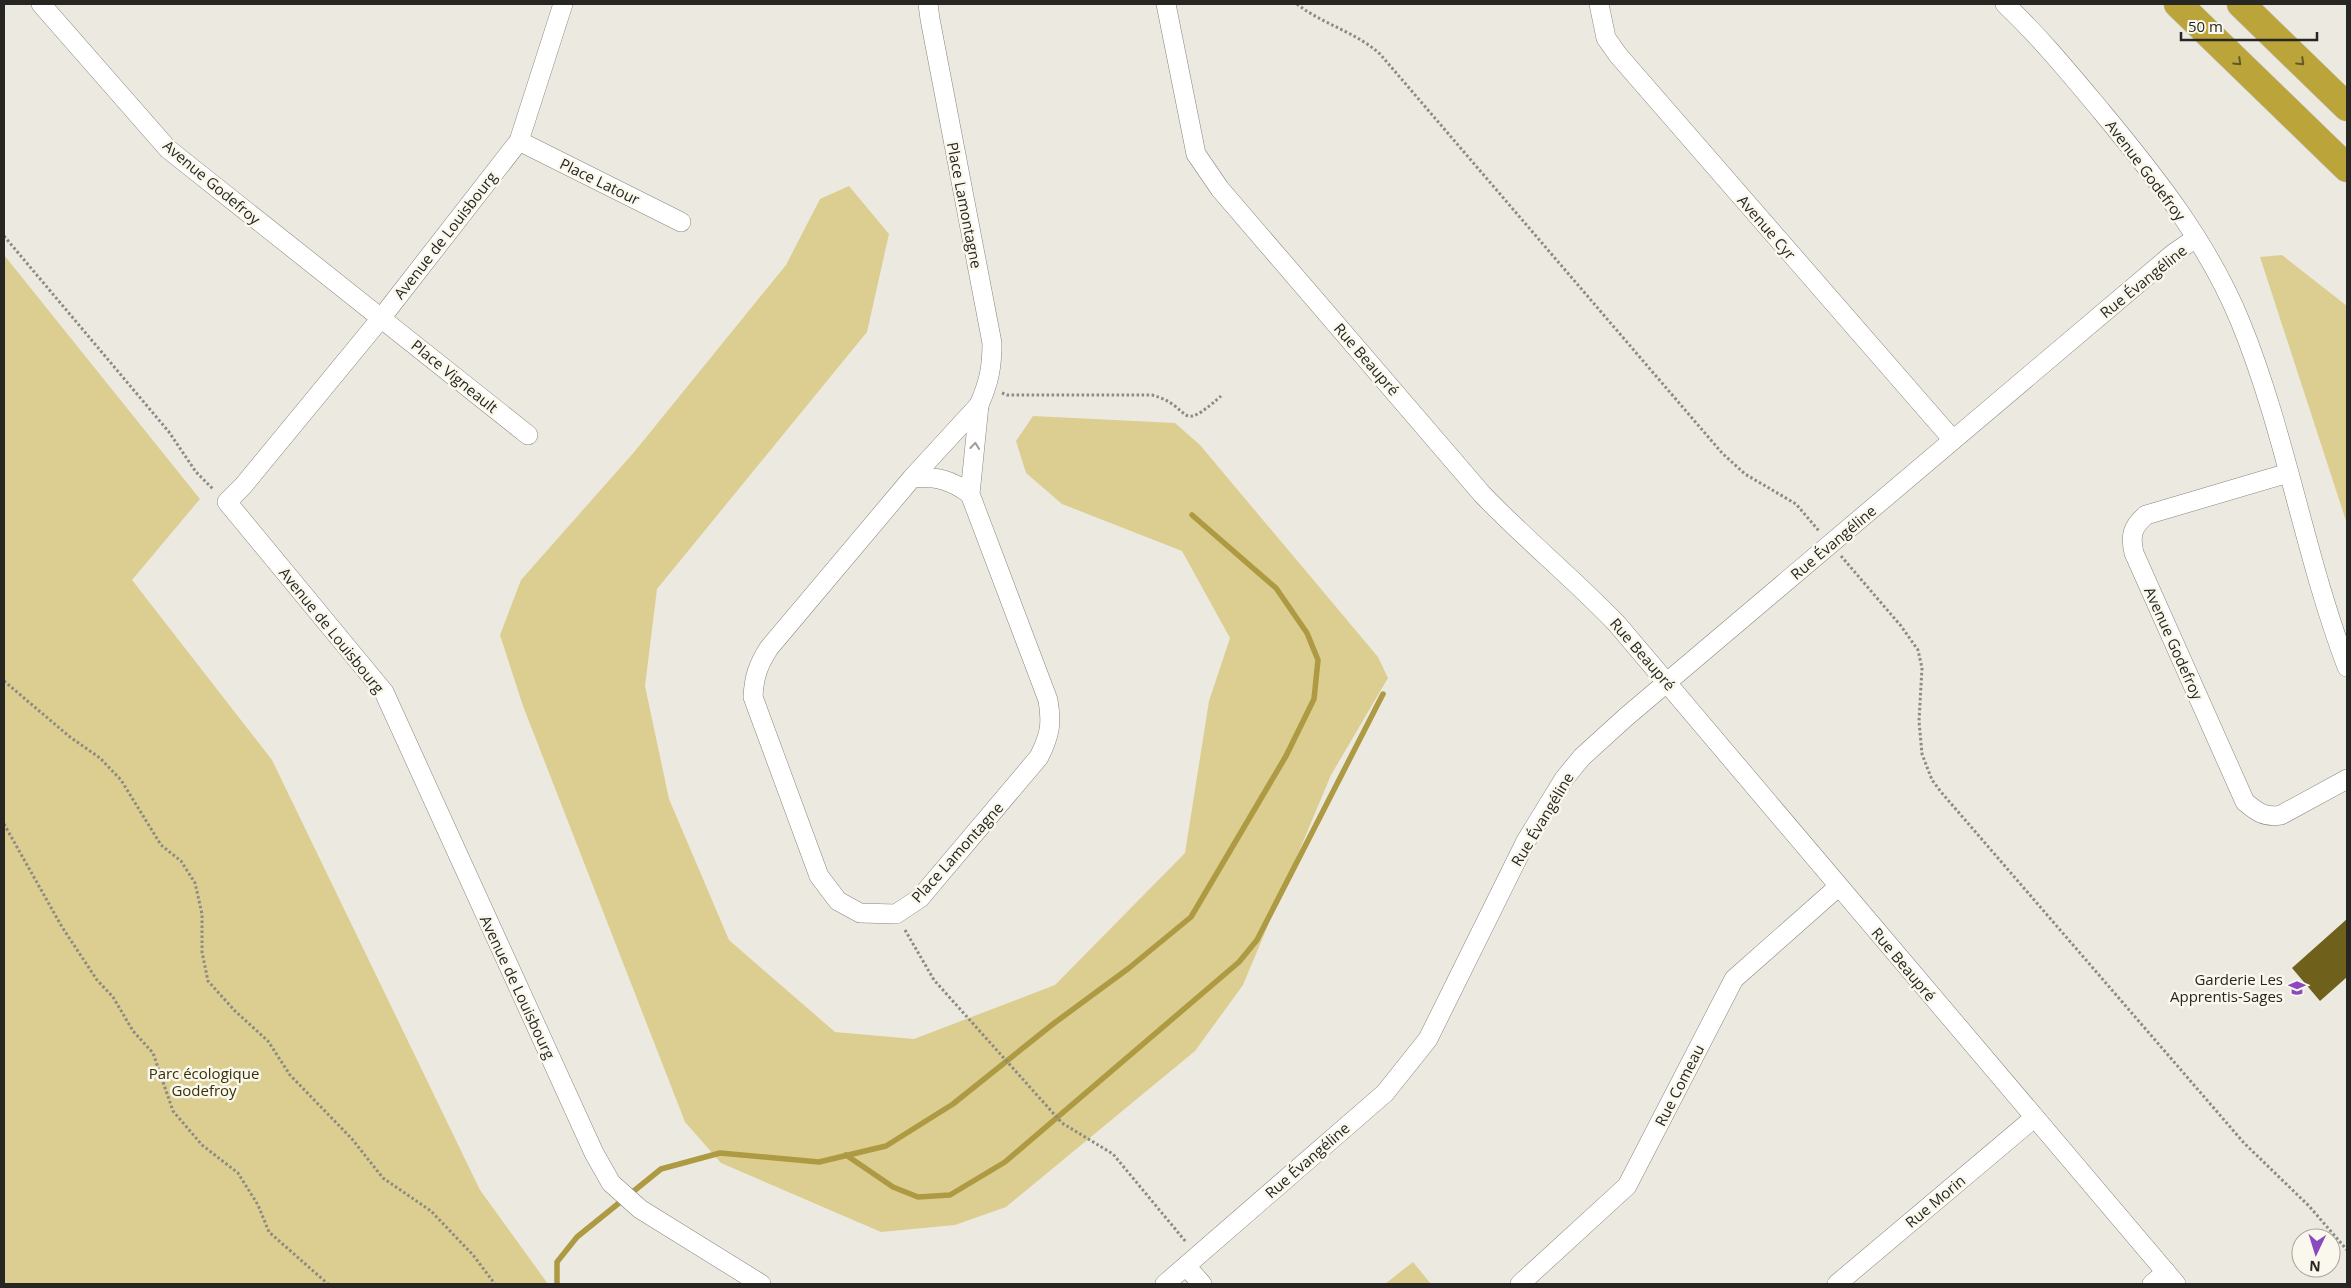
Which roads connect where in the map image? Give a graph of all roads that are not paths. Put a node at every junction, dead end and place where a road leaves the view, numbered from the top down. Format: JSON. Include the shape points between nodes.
{"nodes":[{"id":1,"x":41,"y":4,"type":"edge"},
{"id":2,"x":563,"y":4,"type":"edge"},
{"id":3,"x":928,"y":4,"type":"edge"},
{"id":4,"x":1166,"y":4,"type":"edge"},
{"id":5,"x":1599,"y":4,"type":"edge"},
{"id":6,"x":2005,"y":4,"type":"edge"},
{"id":7,"x":2178,"y":4,"type":"edge"},
{"id":8,"x":2240,"y":4,"type":"edge"},
{"id":9,"x":2347,"y":107,"type":"edge"},
{"id":10,"x":519,"y":141,"type":"junction"},
{"id":11,"x":2347,"y":168,"type":"edge"},
{"id":12,"x":681,"y":222,"type":"dead end"},
{"id":13,"x":2196,"y":238,"type":"junction"},
{"id":14,"x":382,"y":317,"type":"junction"},
{"id":15,"x":979,"y":405,"type":"junction"},
{"id":16,"x":528,"y":435,"type":"dead end"},
{"id":17,"x":1953,"y":440,"type":"junction"},
{"id":18,"x":2288,"y":473,"type":"junction"},
{"id":19,"x":912,"y":478,"type":"junction"},
{"id":20,"x":970,"y":494,"type":"junction"},
{"id":21,"x":2347,"y":667,"type":"edge"},
{"id":22,"x":1667,"y":683,"type":"junction"},
{"id":23,"x":2347,"y":779,"type":"edge"},
{"id":24,"x":1838,"y":887,"type":"junction"},
{"id":25,"x":2034,"y":1118,"type":"junction"},
{"id":26,"x":1192,"y":1261,"type":"junction"},
{"id":27,"x":2165,"y":1280,"type":"edge"},
{"id":28,"x":761,"y":1284,"type":"edge"},
{"id":29,"x":1165,"y":1284,"type":"edge"},
{"id":30,"x":1202,"y":1284,"type":"edge"},
{"id":31,"x":1520,"y":1284,"type":"edge"},
{"id":32,"x":1836,"y":1284,"type":"edge"}],
"edges":[{"from":1,"to":14,"type":"street","name":"Avenue Godefroy","via":[[168,148]]},
{"from":2,"to":10,"type":"street","name":"Avenue de Louisbourg"},
{"from":3,"to":15,"type":"street","name":"Place Lamontagne","via":[[992,343],[990,379]]},
{"from":4,"to":22,"type":"street","name":"Rue Beaupré","via":[[1196,154],[1220,189],[1482,494],[1516,530],[1592,597]]},
{"from":5,"to":17,"type":"street","name":"Avenue Cyr","via":[[1606,38],[1618,55]]},
{"from":6,"to":13,"type":"street","name":"Avenue Godefroy","via":[[2045,45],[2125,139]]},
{"from":7,"to":11,"type":"highway","one_way":true},
{"from":8,"to":9,"type":"highway","one_way":true},
{"from":10,"to":12,"type":"street","name":"Place Latour"},
{"from":10,"to":14,"type":"street","name":"Avenue de Louisbourg"},
{"from":13,"to":17,"type":"street","name":"Rue Évangéline","via":[[2174,253]]},
{"from":13,"to":18,"type":"street","name":"Avenue Godefroy","via":[[2221,280],[2240,322],[2265,391]]},
{"from":14,"to":16,"type":"street","name":"Place Vigneault"},
{"from":14,"to":28,"type":"street","name":"Avenue de Louisbourg","via":[[227,502],[384,692],[594,1153],[611,1183],[640,1209]]},
{"from":15,"to":19,"type":"street","name":"Place Lamontagne"},
{"from":20,"to":15,"type":"street","name":"Place Lamontagne","one_way":true},
{"from":17,"to":22,"type":"street","name":"Rue Évangéline"},
{"from":18,"to":21,"type":"street","name":"Avenue Godefroy","via":[[2322,596]]},
{"from":18,"to":23,"type":"street","name":"Avenue Godefroy","via":[[2146,515],[2135,525],[2131,539],[2134,553],[2245,802],[2256,812],[2269,817],[2281,815]]},
{"from":19,"to":20,"type":"street","via":[[955,483]]},
{"from":19,"to":20,"type":"street","name":"Place Lamontagne","via":[[769,648],[754,678],[753,697],[819,876],[838,901],[860,913],[896,914],[920,898],[1039,757],[1048,739],[1051,720],[1048,700]]},
{"from":22,"to":24,"type":"street","name":"Rue Beaupré"},
{"from":22,"to":26,"type":"street","name":"Rue Évangéline","via":[[1582,757],[1564,779],[1526,842],[1428,1039],[1385,1093]]},
{"from":24,"to":25,"type":"street","name":"Rue Beaupré"},
{"from":24,"to":31,"type":"street","name":"Rue Comeau","via":[[1734,978],[1627,1186]]},
{"from":25,"to":27,"type":"street","name":"Rue Beaupré"},
{"from":25,"to":32,"type":"street","name":"Rue Morin"},
{"from":26,"to":29,"type":"street","name":"Rue Évangéline"},
{"from":26,"to":30,"type":"street"}]}
